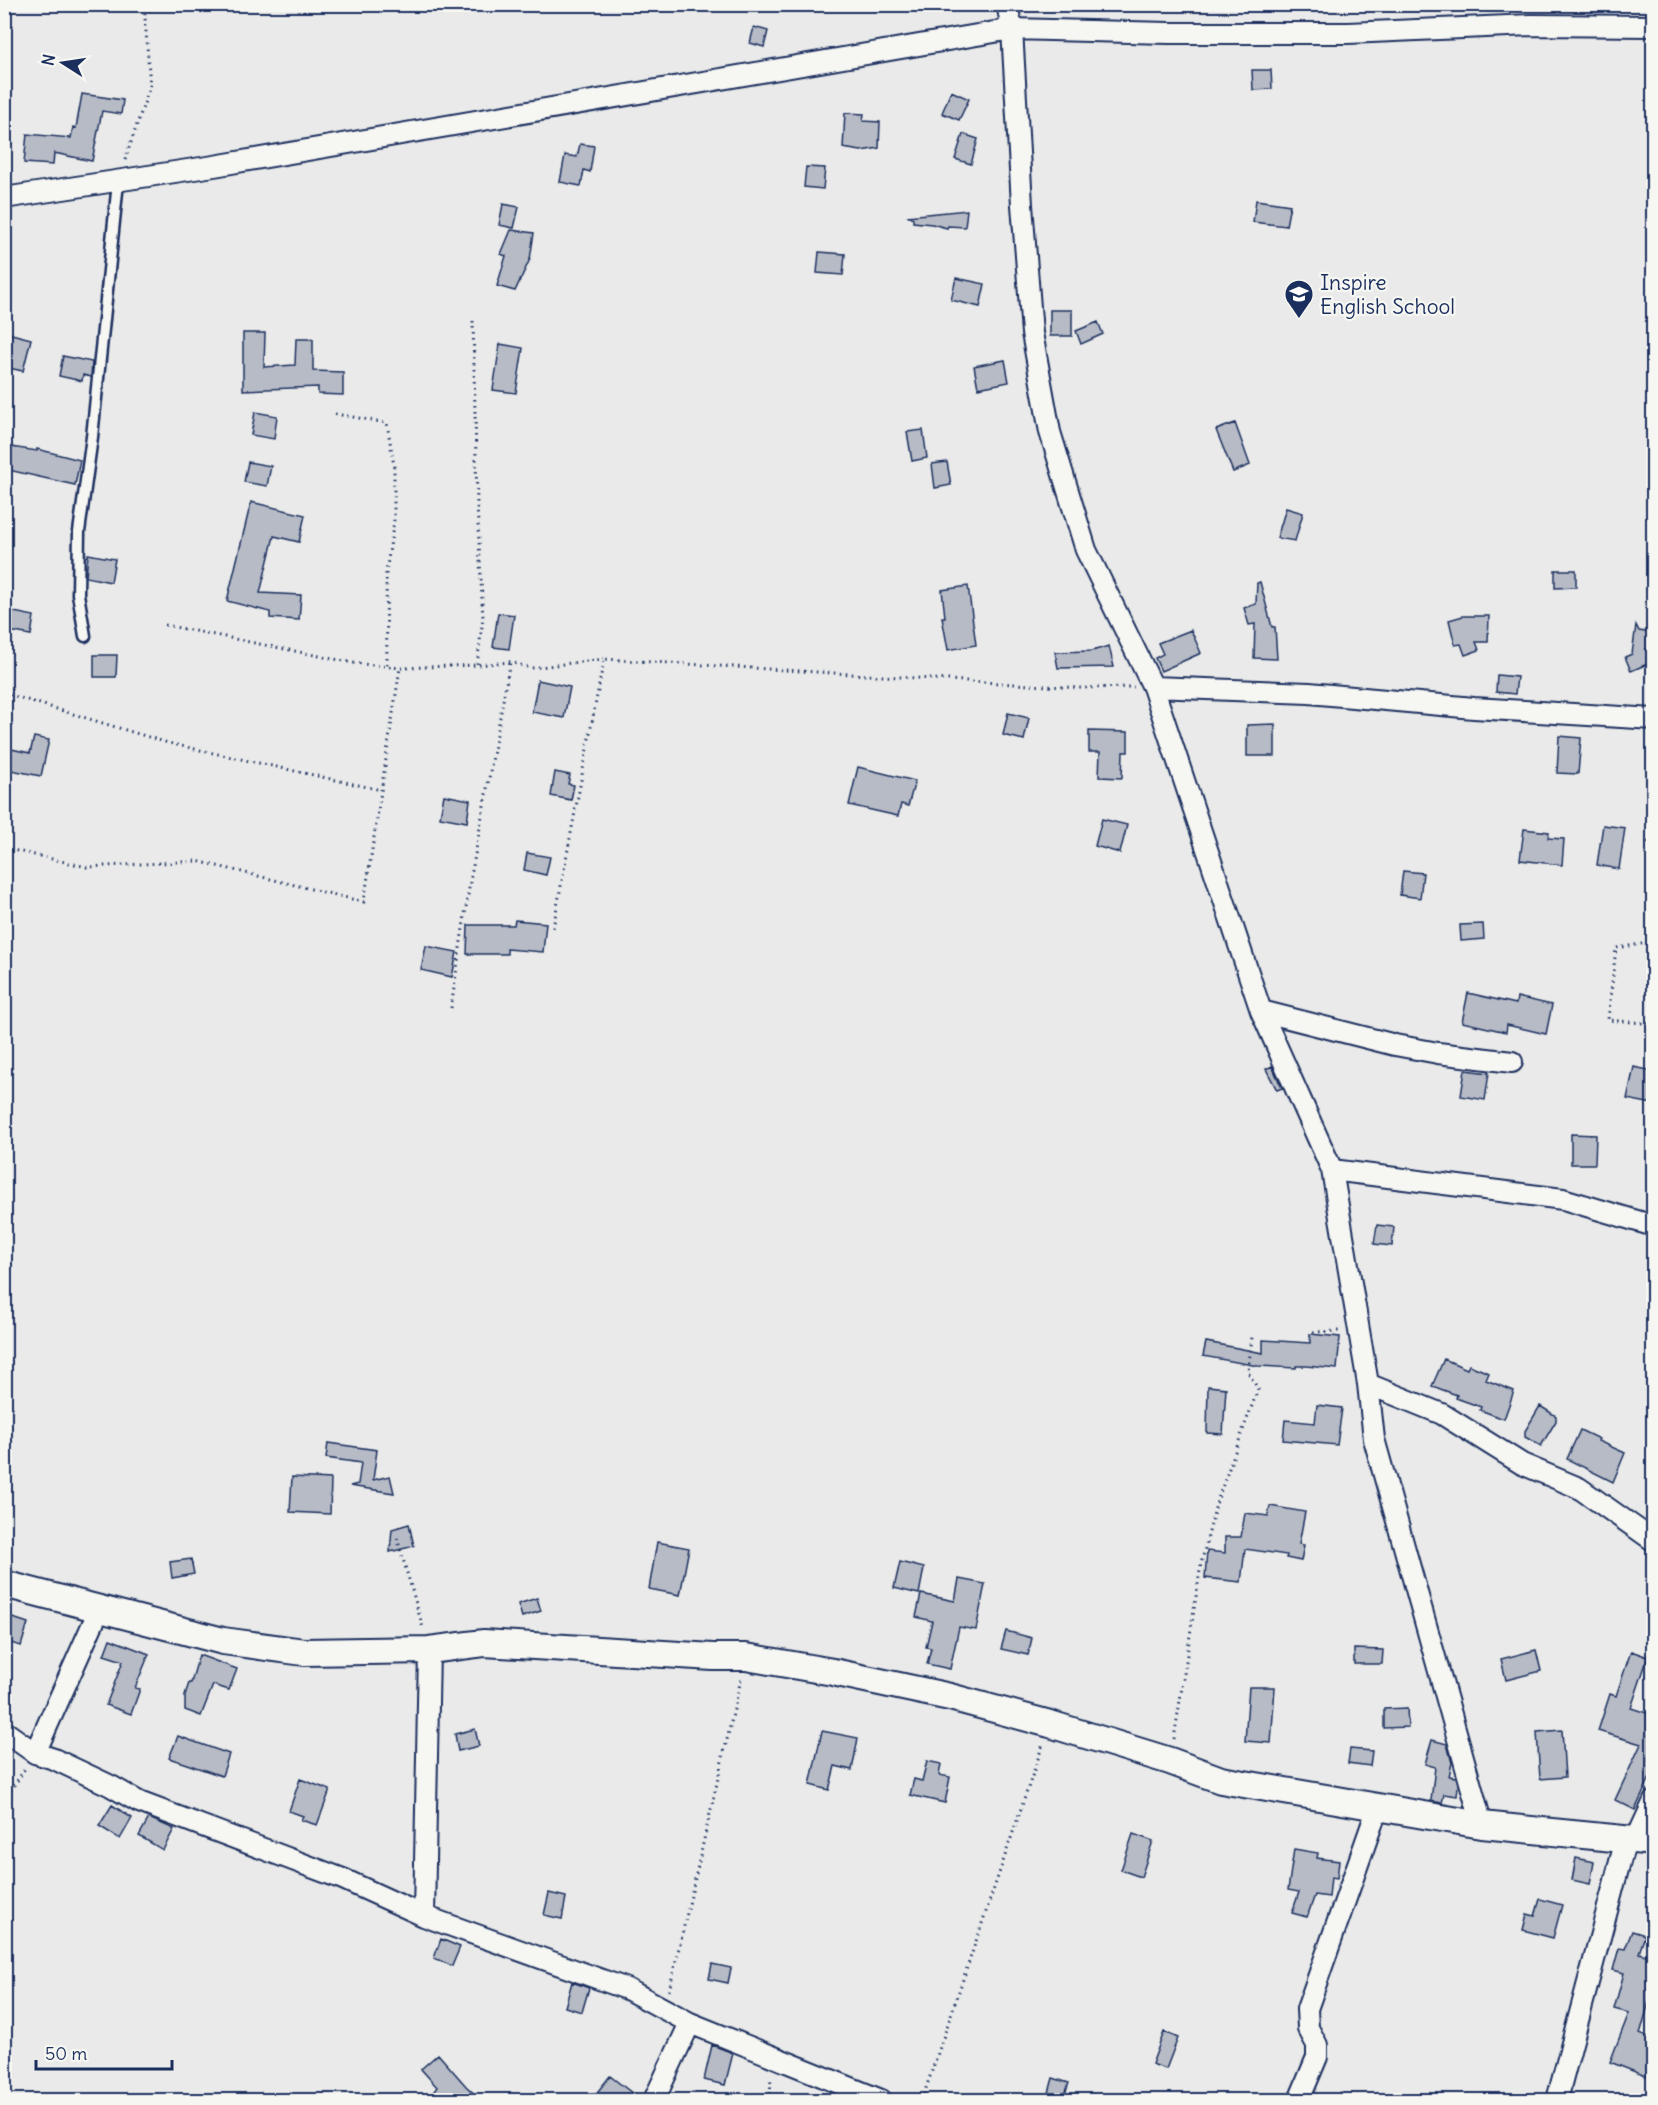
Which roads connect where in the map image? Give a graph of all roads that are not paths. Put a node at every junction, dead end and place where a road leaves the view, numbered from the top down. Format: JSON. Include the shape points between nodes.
{"nodes":[{"id":1,"x":1007,"y":4,"type":"edge"},
{"id":2,"x":1653,"y":26,"type":"edge"},
{"id":3,"x":1012,"y":28,"type":"junction"},
{"id":4,"x":118,"y":182,"type":"junction"},
{"id":5,"x":4,"y":198,"type":"edge"},
{"id":6,"x":85,"y":636,"type":"dead end"},
{"id":7,"x":1153,"y":687,"type":"junction"},
{"id":8,"x":1653,"y":719,"type":"edge"},
{"id":9,"x":1260,"y":1011,"type":"junction"},
{"id":10,"x":1512,"y":1062,"type":"dead end"},
{"id":11,"x":1332,"y":1170,"type":"junction"},
{"id":12,"x":1653,"y":1226,"type":"edge"},
{"id":13,"x":1368,"y":1384,"type":"junction"},
{"id":14,"x":1653,"y":1541,"type":"edge"},
{"id":15,"x":4,"y":1584,"type":"edge"},
{"id":16,"x":99,"y":1610,"type":"junction"},
{"id":17,"x":429,"y":1650,"type":"junction"},
{"id":18,"x":4,"y":1731,"type":"edge"},
{"id":19,"x":34,"y":1753,"type":"junction"},
{"id":20,"x":1653,"y":1801,"type":"edge"},
{"id":21,"x":1378,"y":1807,"type":"junction"},
{"id":22,"x":1482,"y":1825,"type":"junction"},
{"id":23,"x":1639,"y":1841,"type":"edge"},
{"id":24,"x":424,"y":1916,"type":"junction"},
{"id":25,"x":690,"y":2023,"type":"junction"},
{"id":26,"x":654,"y":2100,"type":"edge"},
{"id":27,"x":881,"y":2100,"type":"edge"},
{"id":28,"x":1299,"y":2100,"type":"edge"},
{"id":29,"x":1557,"y":2100,"type":"edge"}],
"edges":[{"from":1,"to":3,"type":"street"},
{"from":2,"to":3,"type":"street","via":[[1531,25],[1348,33]]},
{"from":3,"to":4,"type":"street"},
{"from":3,"to":7,"type":"street","via":[[1032,333],[1050,432],[1086,550]]},
{"from":4,"to":5,"type":"street"},
{"from":4,"to":6,"type":"lane","via":[[79,532],[78,594]]},
{"from":7,"to":8,"type":"street","via":[[1309,693]]},
{"from":7,"to":9,"type":"street"},
{"from":9,"to":10,"type":"street","via":[[1395,1045]]},
{"from":9,"to":11,"type":"street"},
{"from":11,"to":12,"type":"street","via":[[1563,1200]]},
{"from":11,"to":13,"type":"street"},
{"from":13,"to":14,"type":"street","via":[[1442,1414],[1522,1464],[1579,1488]]},
{"from":13,"to":22,"type":"street","via":[[1374,1439]]},
{"from":15,"to":16,"type":"street"},
{"from":16,"to":17,"type":"street","via":[[223,1641],[304,1652]]},
{"from":16,"to":19,"type":"street"},
{"from":17,"to":21,"type":"street","via":[[493,1643],[746,1657],[950,1697],[1050,1724],[1221,1780]]},
{"from":17,"to":24,"type":"street"},
{"from":18,"to":19,"type":"street"},
{"from":19,"to":24,"type":"street","via":[[54,1759],[139,1802],[344,1879]]},
{"from":20,"to":23,"type":"street"},
{"from":21,"to":22,"type":"street"},
{"from":21,"to":28,"type":"street","via":[[1307,2009],[1317,2057]]},
{"from":22,"to":23,"type":"street"},
{"from":23,"to":29,"type":"street"},
{"from":24,"to":25,"type":"street","via":[[627,1989]]},
{"from":25,"to":26,"type":"street"},
{"from":25,"to":27,"type":"street"}]}
